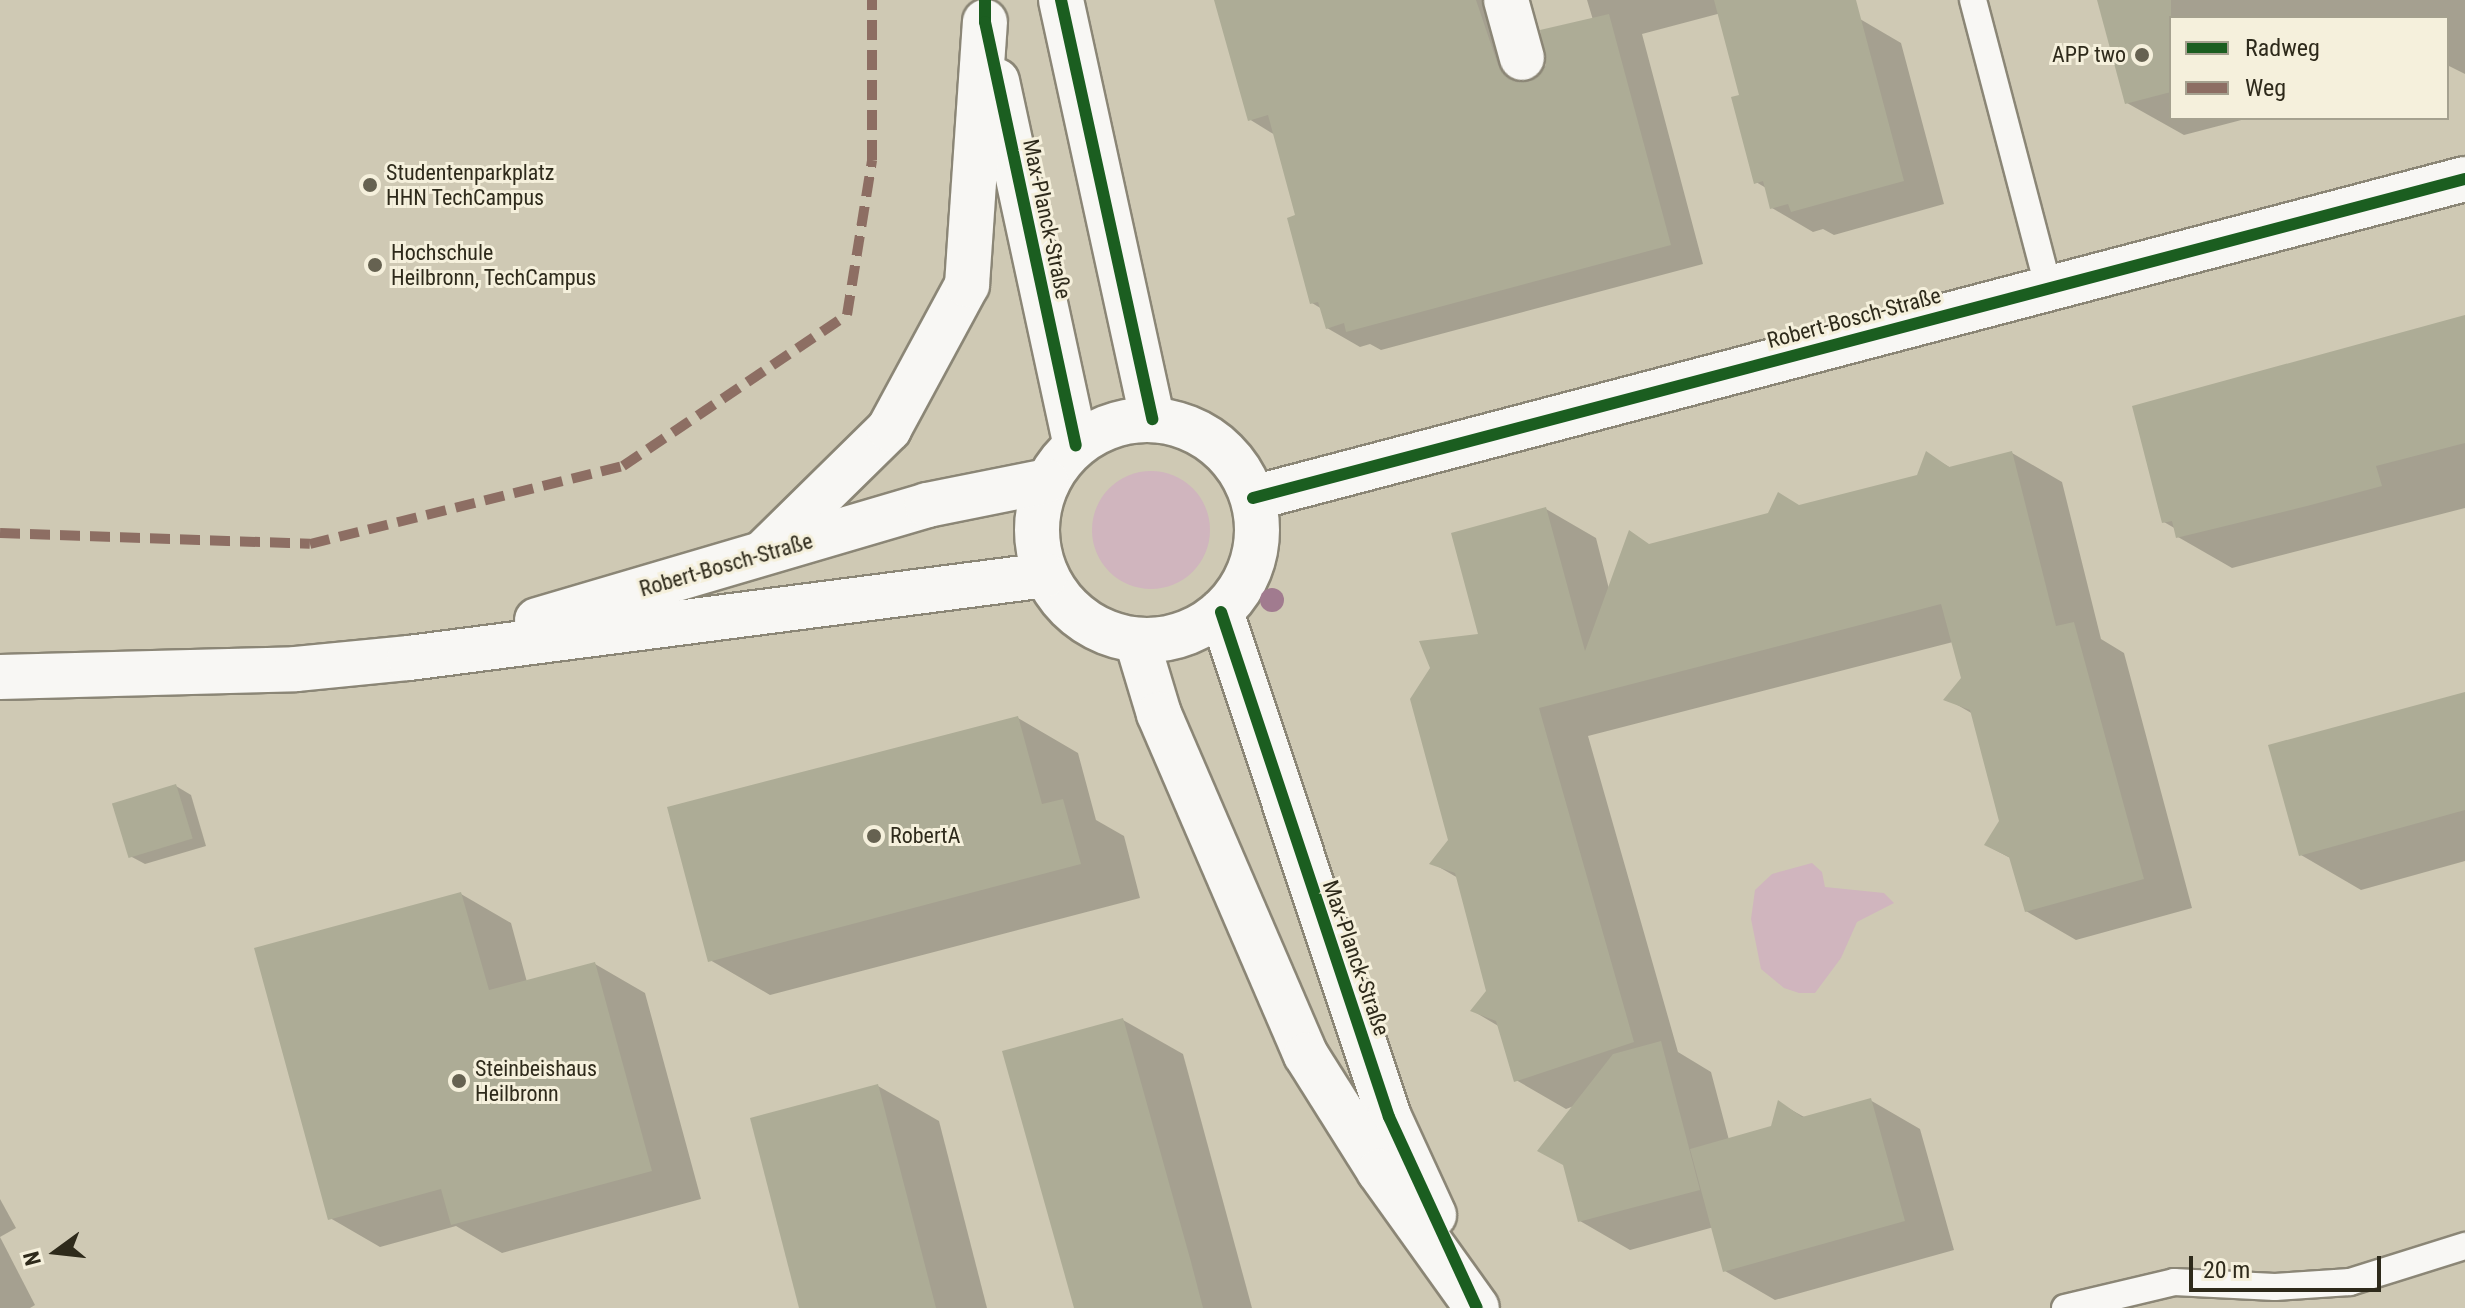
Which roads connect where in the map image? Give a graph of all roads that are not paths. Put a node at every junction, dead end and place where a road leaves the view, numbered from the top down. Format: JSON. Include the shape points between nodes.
{"nodes":[{"id":1,"x":1061,"y":0,"type":"edge"},
{"id":2,"x":1506,"y":0,"type":"edge"},
{"id":3,"x":1973,"y":0,"type":"edge"},
{"id":4,"x":985,"y":11,"type":"edge"},
{"id":5,"x":1522,"y":58,"type":"dead end"},
{"id":6,"x":2465,"y":179,"type":"edge"},
{"id":7,"x":2048,"y":286,"type":"junction"},
{"id":8,"x":1152,"y":419,"type":"junction"},
{"id":9,"x":1076,"y":445,"type":"junction"},
{"id":10,"x":1047,"y":481,"type":"junction"},
{"id":11,"x":1253,"y":498,"type":"junction"},
{"id":12,"x":761,"y":555,"type":"junction"},
{"id":13,"x":1046,"y":575,"type":"junction"},
{"id":14,"x":1221,"y":612,"type":"junction"},
{"id":15,"x":1137,"y":641,"type":"junction"},
{"id":16,"x":409,"y":658,"type":"junction"},
{"id":17,"x":0,"y":677,"type":"edge"},
{"id":18,"x":2465,"y":1246,"type":"edge"},
{"id":19,"x":1477,"y":1308,"type":"edge"},
{"id":20,"x":2065,"y":1308,"type":"edge"}],
"edges":[{"from":1,"to":8,"type":"street"},
{"from":2,"to":5,"type":"street"},
{"from":3,"to":7,"type":"lane"},
{"from":4,"to":9,"type":"street","name":"Max-Planck-Straße"},
{"from":4,"to":12,"type":"street","via":[[967,285],[889,429]]},
{"from":6,"to":7,"type":"street","name":"Robert-Bosch-Straße"},
{"from":7,"to":11,"type":"street","name":"Robert-Bosch-Straße"},
{"from":8,"to":9,"type":"street","via":[[1112,425]]},
{"from":8,"to":11,"type":"street","via":[[1186,425],[1215,442],[1239,468]]},
{"from":9,"to":10,"type":"street"},
{"from":10,"to":12,"type":"street","name":"Robert-Bosch-Straße","via":[[927,505]]},
{"from":10,"to":13,"type":"street","via":[[1037,522]]},
{"from":11,"to":14,"type":"street","via":[[1258,530],[1253,560],[1241,589]]},
{"from":12,"to":16,"type":"street","name":"Robert-Bosch-Straße"},
{"from":13,"to":15,"type":"street","via":[[1083,620]]},
{"from":13,"to":16,"type":"street","name":"Robert-Bosch-Straße"},
{"from":14,"to":15,"type":"street","via":[[1168,639]]},
{"from":14,"to":19,"type":"street","name":"Max-Planck-Straße","via":[[1389,1117]]},
{"from":15,"to":19,"type":"street","name":"Max-Planck-Straße","via":[[1164,727],[1306,1055],[1379,1171]]},
{"from":16,"to":17,"type":"street","name":"Robert-Bosch-Straße","via":[[251,671]]},
{"from":18,"to":20,"type":"lane","via":[[2350,1282],[2275,1287],[2174,1282]]}]}
